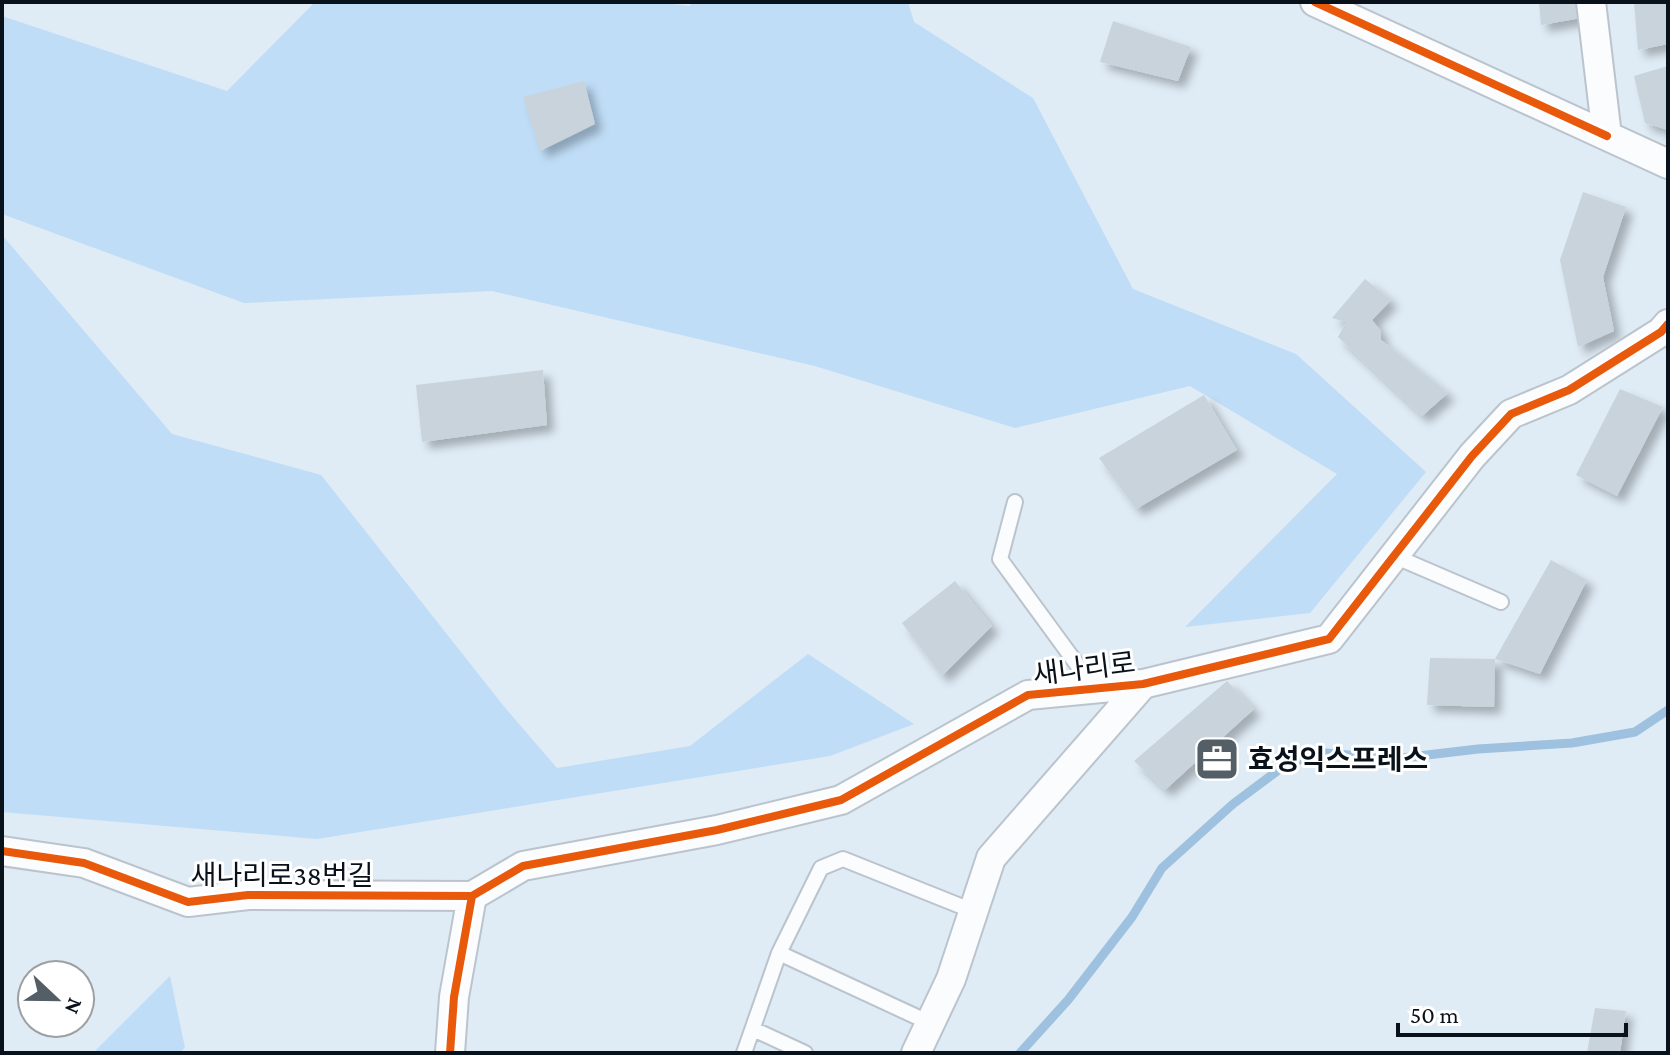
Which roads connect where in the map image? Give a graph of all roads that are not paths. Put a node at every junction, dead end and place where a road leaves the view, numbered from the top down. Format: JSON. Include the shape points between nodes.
{"nodes":[{"id":1,"x":1315,"y":2,"type":"edge"},
{"id":2,"x":1591,"y":2,"type":"edge"},
{"id":3,"x":1607,"y":136,"type":"junction"},
{"id":4,"x":1668,"y":164,"type":"edge"},
{"id":5,"x":1668,"y":324,"type":"edge"},
{"id":6,"x":1015,"y":502,"type":"dead end"},
{"id":7,"x":1394,"y":556,"type":"junction"},
{"id":8,"x":1501,"y":602,"type":"dead end"},
{"id":9,"x":1143,"y":684,"type":"junction"},
{"id":10,"x":1095,"y":689,"type":"junction"},
{"id":11,"x":2,"y":851,"type":"edge"},
{"id":12,"x":472,"y":896,"type":"junction"},
{"id":13,"x":973,"y":911,"type":"junction"},
{"id":14,"x":779,"y":953,"type":"junction"},
{"id":15,"x":930,"y":1023,"type":"junction"},
{"id":16,"x":753,"y":1029,"type":"junction"},
{"id":17,"x":450,"y":1053,"type":"edge"},
{"id":18,"x":744,"y":1053,"type":"edge"},
{"id":19,"x":805,"y":1053,"type":"edge"},
{"id":20,"x":916,"y":1053,"type":"edge"}],
"edges":[{"from":1,"to":3,"type":"street"},
{"from":2,"to":3,"type":"street"},
{"from":3,"to":4,"type":"street"},
{"from":5,"to":7,"type":"street","name":"새나리로","via":[[1569,390],[1511,414]]},
{"from":6,"to":10,"type":"lane","via":[[1000,559]]},
{"from":7,"to":8,"type":"lane"},
{"from":7,"to":9,"type":"street","name":"새나리로","via":[[1329,639]]},
{"from":9,"to":10,"type":"street","name":"새나리로"},
{"from":9,"to":13,"type":"street","via":[[991,858]]},
{"from":10,"to":12,"type":"street","name":"새나리로","via":[[1028,695],[841,800],[717,830],[523,866]]},
{"from":11,"to":12,"type":"street","name":"새나리로38번길","via":[[84,863],[188,902],[248,895]]},
{"from":12,"to":17,"type":"street"},
{"from":13,"to":14,"type":"lane","via":[[843,859],[821,868]]},
{"from":13,"to":15,"type":"street"},
{"from":14,"to":15,"type":"lane"},
{"from":14,"to":16,"type":"lane"},
{"from":15,"to":20,"type":"street"},
{"from":16,"to":18,"type":"lane"},
{"from":16,"to":19,"type":"lane"}]}
